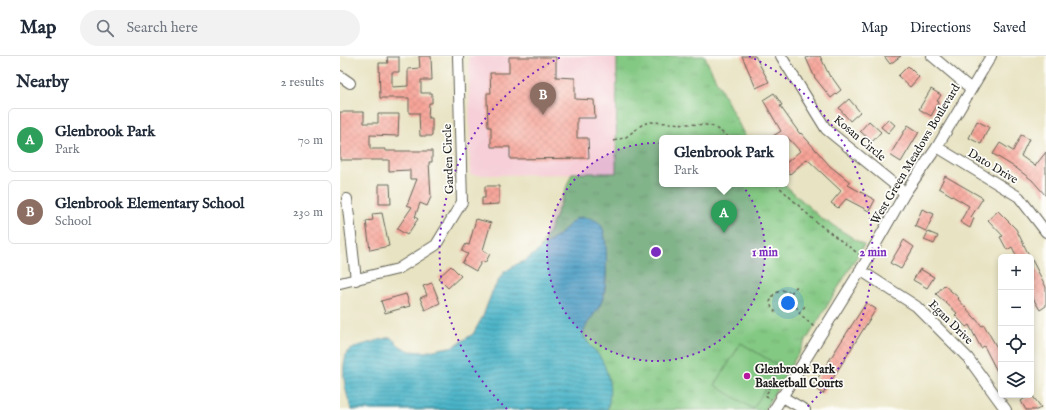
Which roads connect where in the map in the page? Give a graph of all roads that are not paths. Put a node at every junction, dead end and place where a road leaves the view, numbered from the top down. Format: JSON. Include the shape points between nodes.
{"nodes":[{"id":1,"x":458,"y":56,"type":"edge"},
{"id":2,"x":781,"y":56,"type":"edge"},
{"id":3,"x":932,"y":56,"type":"edge"},
{"id":4,"x":991,"y":56,"type":"edge"},
{"id":5,"x":340,"y":76,"type":"edge"},
{"id":6,"x":350,"y":83,"type":"dead end"},
{"id":7,"x":970,"y":88,"type":"junction"},
{"id":8,"x":937,"y":147,"type":"junction"},
{"id":9,"x":905,"y":193,"type":"junction"},
{"id":10,"x":347,"y":199,"type":"dead end"},
{"id":11,"x":1046,"y":232,"type":"edge"},
{"id":12,"x":862,"y":267,"type":"junction"},
{"id":13,"x":356,"y":280,"type":"junction"},
{"id":14,"x":340,"y":283,"type":"edge"},
{"id":15,"x":778,"y":403,"type":"edge"},
{"id":16,"x":805,"y":410,"type":"edge"},
{"id":17,"x":1006,"y":410,"type":"edge"}],
"edges":[{"from":1,"to":13,"type":"street","name":"Garden Circle","via":[[462,202],[436,245],[398,269]]},
{"from":2,"to":9,"type":"street","name":"Kosan Circle","via":[[826,129]]},
{"from":3,"to":7,"type":"street"},
{"from":4,"to":7,"type":"street","name":"West Green Meadows Boulevard"},
{"from":5,"to":6,"type":"street"},
{"from":7,"to":8,"type":"street","name":"West Green Meadows Boulevard"},
{"from":8,"to":9,"type":"street","name":"West Green Meadows Boulevard"},
{"from":8,"to":11,"type":"street","name":"Dato Drive","via":[[1019,197]]},
{"from":9,"to":12,"type":"street","name":"West Green Meadows Boulevard"},
{"from":10,"to":13,"type":"street"},
{"from":12,"to":15,"type":"street","name":"West Green Meadows Boulevard"},
{"from":12,"to":17,"type":"street","name":"Egan Drive","via":[[916,306],[968,358]]},
{"from":13,"to":14,"type":"street","name":"Garden Circle"},
{"from":15,"to":16,"type":"street"}]}
